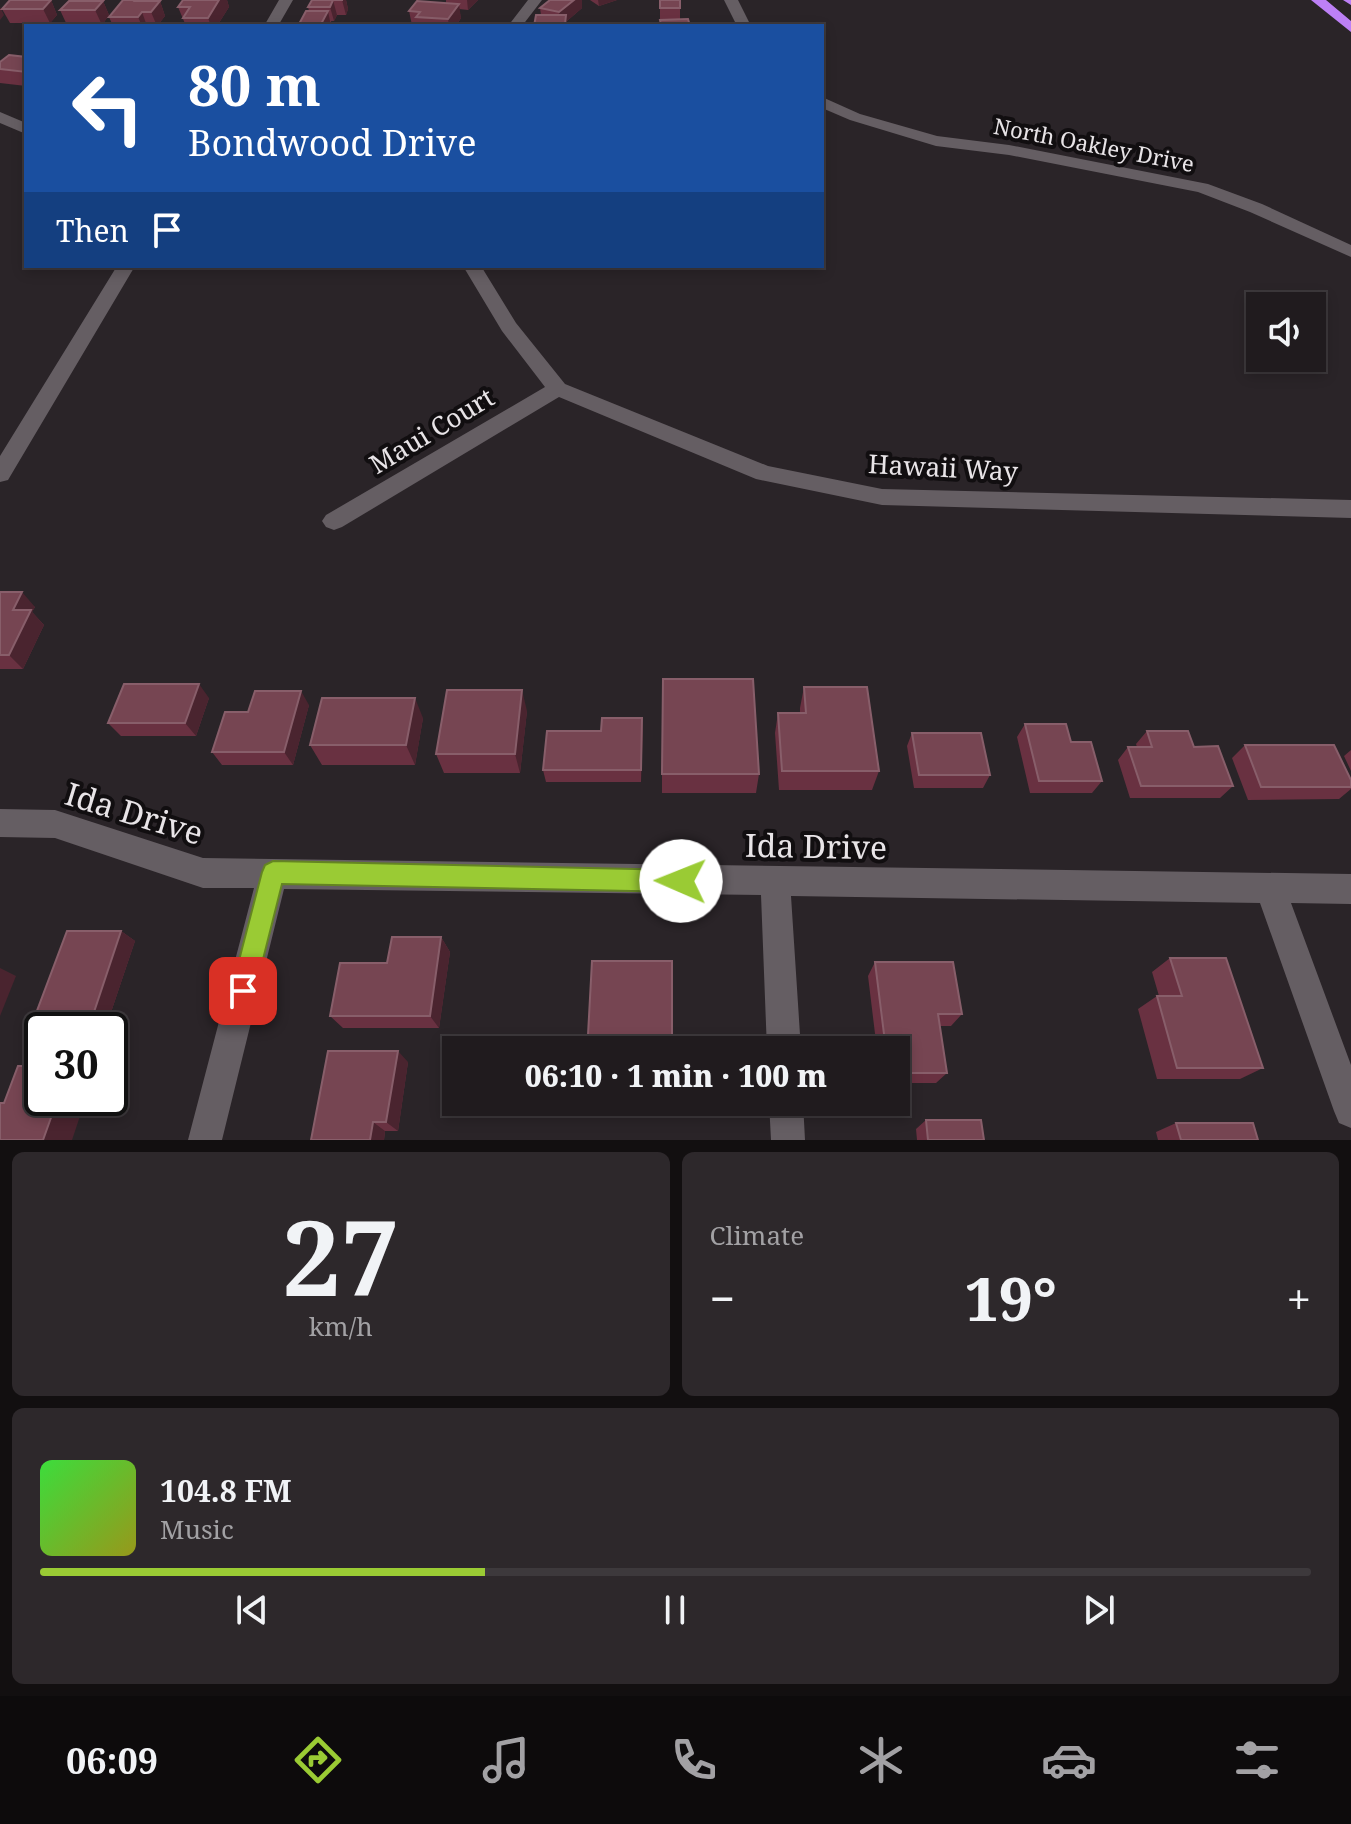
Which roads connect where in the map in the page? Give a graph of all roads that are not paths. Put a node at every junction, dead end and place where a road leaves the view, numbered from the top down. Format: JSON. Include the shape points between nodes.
{"nodes":[{"id":1,"x":286,"y":0,"type":"edge"},
{"id":2,"x":535,"y":0,"type":"edge"},
{"id":3,"x":731,"y":0,"type":"edge"},
{"id":4,"x":1318,"y":0,"type":"edge"},
{"id":5,"x":272,"y":24,"type":"edge"},
{"id":6,"x":517,"y":24,"type":"edge"},
{"id":7,"x":743,"y":24,"type":"edge"},
{"id":8,"x":1351,"y":28,"type":"edge"},
{"id":9,"x":824,"y":103,"type":"edge"},
{"id":10,"x":0,"y":117,"type":"edge"},
{"id":11,"x":24,"y":128,"type":"edge"},
{"id":12,"x":1351,"y":252,"type":"edge"},
{"id":13,"x":125,"y":268,"type":"edge"},
{"id":14,"x":473,"y":268,"type":"edge"},
{"id":15,"x":558,"y":389,"type":"junction"},
{"id":16,"x":2,"y":469,"type":"edge"},
{"id":17,"x":1351,"y":509,"type":"edge"},
{"id":18,"x":334,"y":521,"type":"dead end"},
{"id":19,"x":0,"y":823,"type":"edge"},
{"id":20,"x":273,"y":872,"type":"junction"},
{"id":21,"x":775,"y":883,"type":"junction"},
{"id":22,"x":1351,"y":889,"type":"edge"},
{"id":23,"x":1271,"y":890,"type":"junction"},
{"id":24,"x":783,"y":1036,"type":"edge"},
{"id":25,"x":1351,"y":1111,"type":"edge"},
{"id":26,"x":787,"y":1116,"type":"edge"},
{"id":27,"x":205,"y":1140,"type":"edge"},
{"id":28,"x":788,"y":1140,"type":"edge"}],
"edges":[{"from":1,"to":5,"type":"street"},
{"from":2,"to":6,"type":"street"},
{"from":3,"to":7,"type":"street"},
{"from":4,"to":8,"type":"highway"},
{"from":9,"to":12,"type":"street","name":"North Oakley Drive","via":[[936,141],[1202,188]]},
{"from":10,"to":11,"type":"street"},
{"from":13,"to":16,"type":"street"},
{"from":14,"to":15,"type":"street","name":"Hawaii Way","via":[[509,327]]},
{"from":15,"to":17,"type":"street","name":"Hawaii Way","via":[[764,473],[882,497]]},
{"from":15,"to":18,"type":"street","name":"Maui Court"},
{"from":19,"to":20,"type":"street","name":"Ida Drive","via":[[55,824],[203,873]]},
{"from":20,"to":21,"type":"street","name":"Ida Drive"},
{"from":20,"to":27,"type":"street"},
{"from":21,"to":23,"type":"street","name":"Ida Drive"},
{"from":21,"to":24,"type":"street"},
{"from":22,"to":23,"type":"street","name":"Ida Drive"},
{"from":23,"to":25,"type":"street"},
{"from":26,"to":28,"type":"street"}]}
